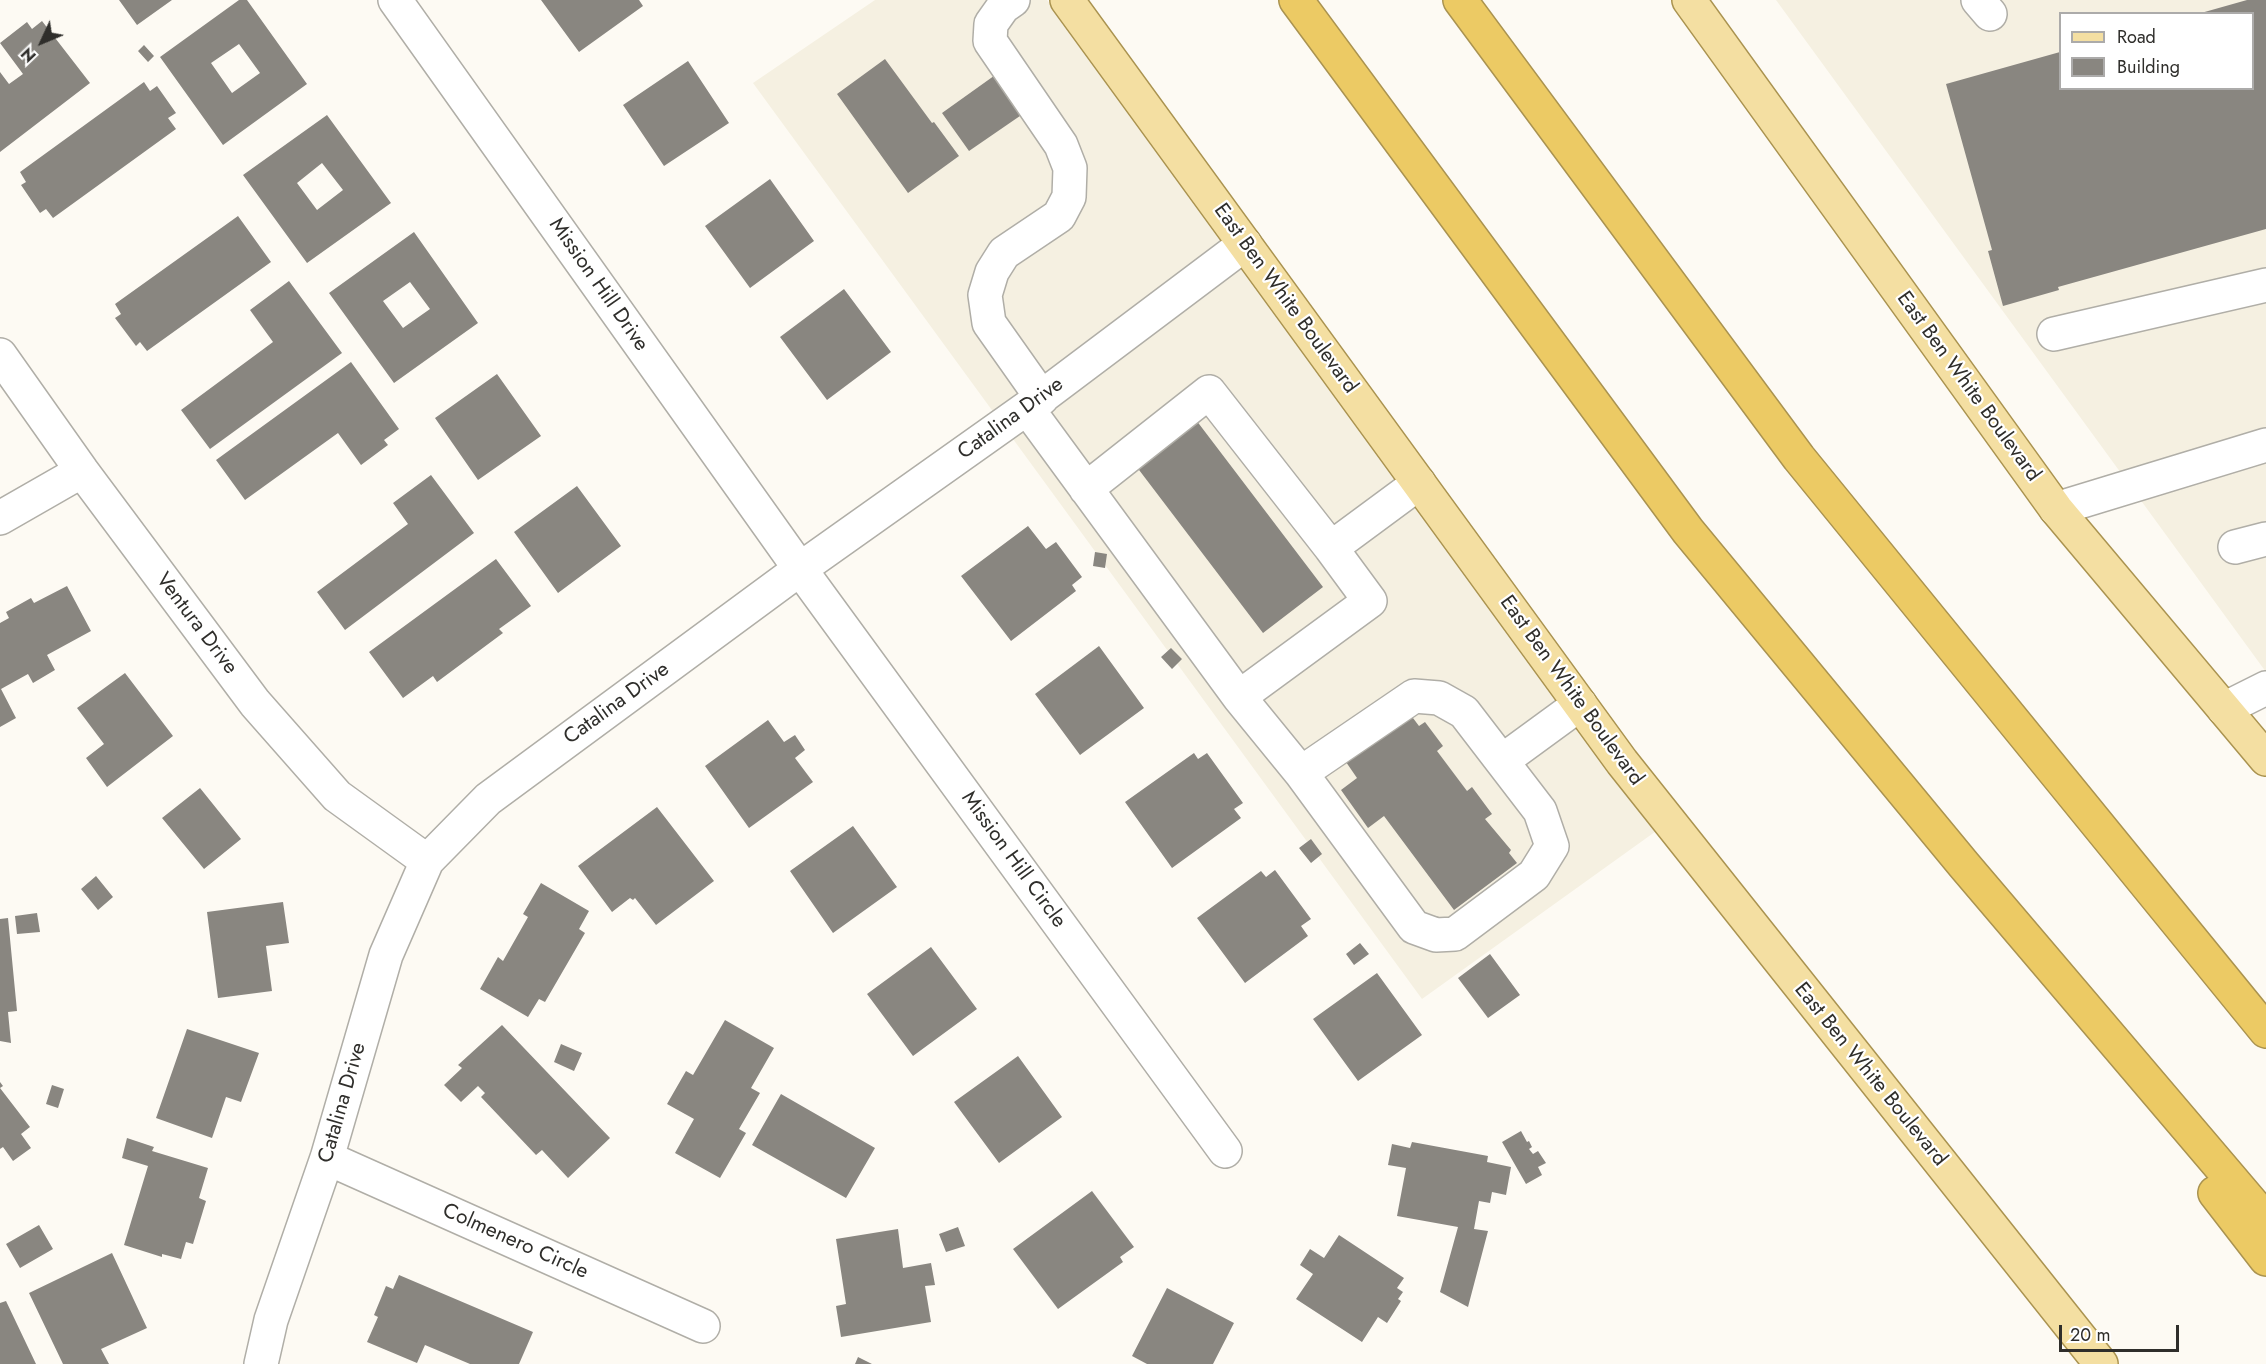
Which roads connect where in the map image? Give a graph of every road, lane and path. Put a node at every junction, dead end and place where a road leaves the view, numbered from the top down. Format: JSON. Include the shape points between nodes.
{"nodes":[{"id":1,"x":395,"y":0,"type":"edge"},
{"id":2,"x":1013,"y":0,"type":"edge"},
{"id":3,"x":1066,"y":0,"type":"edge"},
{"id":4,"x":1296,"y":0,"type":"edge"},
{"id":5,"x":1460,"y":0,"type":"edge"},
{"id":6,"x":1689,"y":0,"type":"edge"},
{"id":7,"x":1245,"y":244,"type":"junction"},
{"id":8,"x":2266,"y":285,"type":"edge"},
{"id":9,"x":2054,"y":334,"type":"dead end"},
{"id":10,"x":0,"y":355,"type":"edge"},
{"id":11,"x":1035,"y":403,"type":"junction"},
{"id":12,"x":2266,"y":445,"type":"edge"},
{"id":13,"x":82,"y":471,"type":"junction"},
{"id":14,"x":1419,"y":483,"type":"junction"},
{"id":15,"x":1086,"y":489,"type":"junction"},
{"id":16,"x":2056,"y":508,"type":"junction"},
{"id":17,"x":0,"y":518,"type":"edge"},
{"id":18,"x":2266,"y":539,"type":"edge"},
{"id":19,"x":2235,"y":547,"type":"dead end"},
{"id":20,"x":1332,"y":548,"type":"junction"},
{"id":21,"x":800,"y":569,"type":"junction"},
{"id":22,"x":2266,"y":688,"type":"edge"},
{"id":23,"x":1239,"y":697,"type":"junction"},
{"id":24,"x":1580,"y":704,"type":"junction"},
{"id":25,"x":2224,"y":709,"type":"junction"},
{"id":26,"x":2266,"y":759,"type":"edge"},
{"id":27,"x":1502,"y":761,"type":"junction"},
{"id":28,"x":1301,"y":773,"type":"junction"},
{"id":29,"x":427,"y":861,"type":"junction"},
{"id":30,"x":1964,"y":865,"type":"junction"},
{"id":31,"x":2266,"y":1030,"type":"edge"},
{"id":32,"x":1225,"y":1151,"type":"dead end"},
{"id":33,"x":327,"y":1158,"type":"junction"},
{"id":34,"x":2266,"y":1220,"type":"edge"},
{"id":35,"x":2266,"y":1259,"type":"edge"},
{"id":36,"x":703,"y":1326,"type":"dead end"},
{"id":37,"x":261,"y":1364,"type":"edge"},
{"id":38,"x":2101,"y":1364,"type":"edge"}],
"edges":[{"from":1,"to":21,"type":"street","name":"Mission Hill Drive"},
{"from":2,"to":11,"type":"street","via":[[991,24],[990,40],[1061,145],[1070,168],[1069,197],[1059,216],[1004,254],[992,272],[985,294],[989,323]]},
{"from":3,"to":7,"type":"main road","name":"East Ben White Boulevard"},
{"from":4,"to":30,"type":"highway","via":[[1689,531]]},
{"from":5,"to":31,"type":"highway","via":[[1799,458]]},
{"from":6,"to":16,"type":"main road","name":"East Ben White Boulevard"},
{"from":7,"to":11,"type":"street","name":"Catalina Drive"},
{"from":7,"to":14,"type":"main road","name":"East Ben White Boulevard"},
{"from":8,"to":9,"type":"street"},
{"from":10,"to":13,"type":"street","name":"Ventura Drive"},
{"from":11,"to":15,"type":"street"},
{"from":11,"to":21,"type":"street","name":"Catalina Drive"},
{"from":12,"to":16,"type":"street"},
{"from":13,"to":17,"type":"street"},
{"from":13,"to":29,"type":"street","name":"Ventura Drive","via":[[255,703],[337,796]]},
{"from":14,"to":20,"type":"street"},
{"from":14,"to":24,"type":"main road","name":"East Ben White Boulevard"},
{"from":15,"to":20,"type":"street","via":[[1209,392]]},
{"from":15,"to":23,"type":"street"},
{"from":16,"to":25,"type":"main road","name":"East Ben White Boulevard"},
{"from":18,"to":19,"type":"street"},
{"from":20,"to":23,"type":"street","via":[[1370,600]]},
{"from":21,"to":29,"type":"street","name":"Catalina Drive","via":[[488,799]]},
{"from":21,"to":32,"type":"street","name":"Mission Hill Circle"},
{"from":22,"to":25,"type":"street"},
{"from":23,"to":28,"type":"street"},
{"from":24,"to":27,"type":"street"},
{"from":24,"to":38,"type":"main road","name":"East Ben White Boulevard"},
{"from":25,"to":26,"type":"main road","name":"East Ben White Boulevard"},
{"from":27,"to":28,"type":"street","via":[[1464,712],[1439,698],[1414,696]]},
{"from":27,"to":28,"type":"street","via":[[1540,811],[1552,846],[1534,875],[1455,934],[1436,935],[1414,927]]},
{"from":29,"to":33,"type":"street","name":"Catalina Drive","via":[[386,955]]},
{"from":30,"to":34,"type":"highway"},
{"from":30,"to":35,"type":"highway"},
{"from":33,"to":36,"type":"street","name":"Colmenero Circle"},
{"from":33,"to":37,"type":"street","name":"Catalina Drive","via":[[271,1320]]}]}
